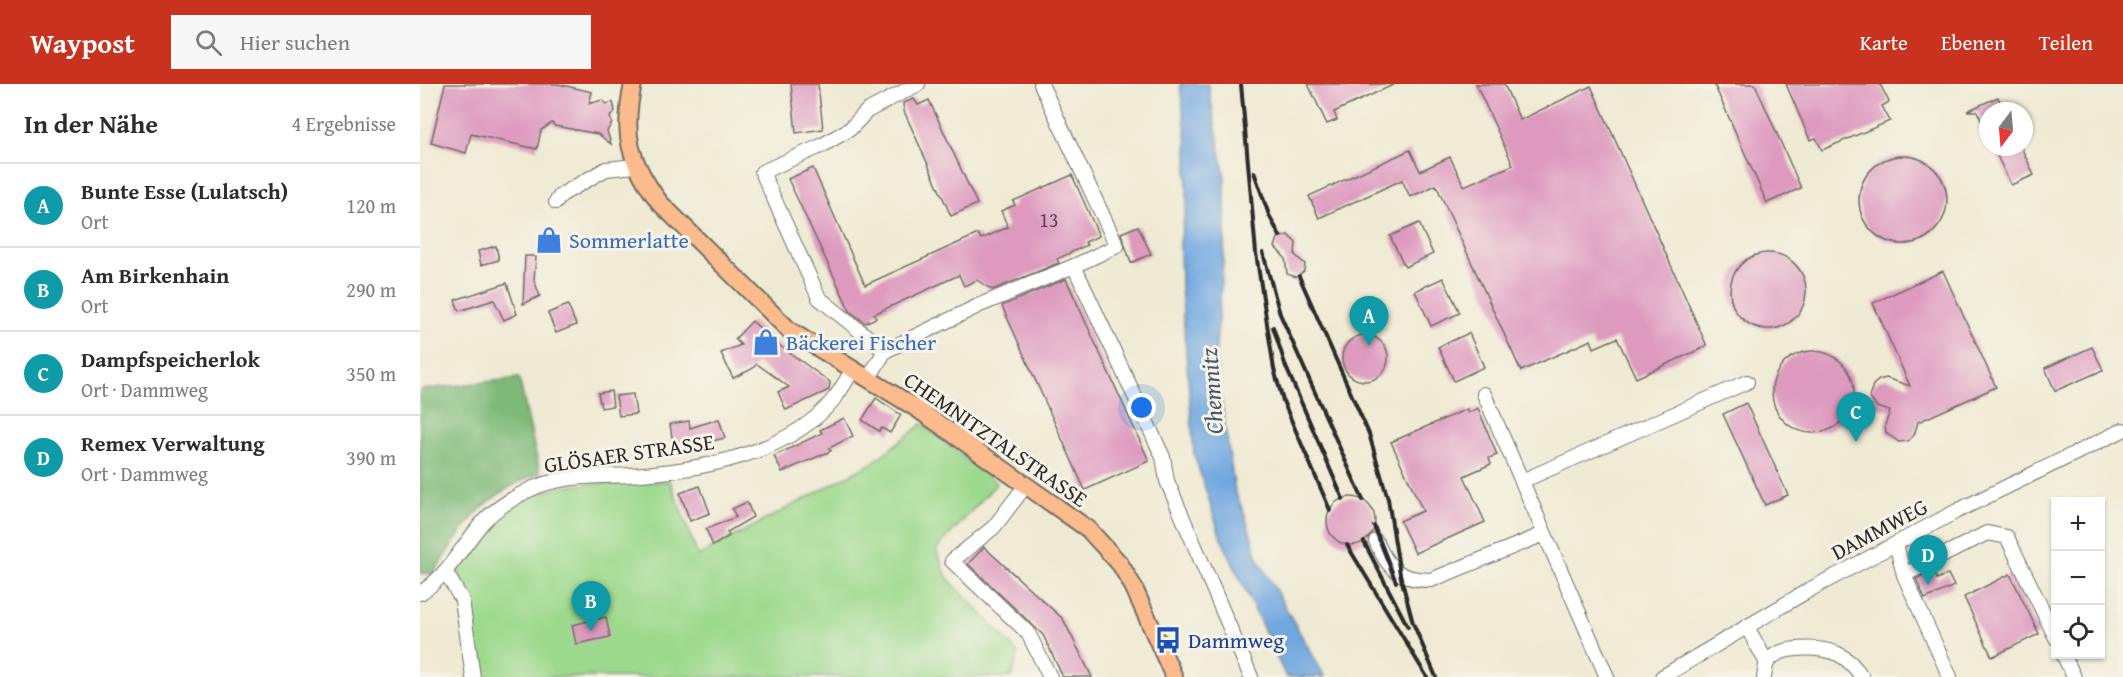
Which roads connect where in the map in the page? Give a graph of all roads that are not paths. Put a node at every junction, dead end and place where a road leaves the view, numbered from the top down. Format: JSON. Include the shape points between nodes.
{"nodes":[{"id":1,"x":633,"y":84,"type":"edge"},
{"id":2,"x":918,"y":84,"type":"edge"},
{"id":3,"x":1041,"y":84,"type":"edge"},
{"id":4,"x":635,"y":166,"type":"junction"},
{"id":5,"x":556,"y":202,"type":"dead end"},
{"id":6,"x":1074,"y":266,"type":"junction"},
{"id":7,"x":885,"y":351,"type":"junction"},
{"id":8,"x":853,"y":369,"type":"junction"},
{"id":9,"x":868,"y":379,"type":"junction"},
{"id":10,"x":1747,"y":381,"type":"dead end"},
{"id":11,"x":1484,"y":394,"type":"dead end"},
{"id":12,"x":2123,"y":430,"type":"edge"},
{"id":13,"x":1522,"y":482,"type":"junction"},
{"id":14,"x":1026,"y":485,"type":"junction"},
{"id":15,"x":1544,"y":534,"type":"junction"},
{"id":16,"x":1376,"y":541,"type":"dead end"},
{"id":17,"x":1896,"y":544,"type":"junction"},
{"id":18,"x":445,"y":571,"type":"junction"},
{"id":19,"x":1904,"y":575,"type":"junction"},
{"id":20,"x":420,"y":593,"type":"edge"},
{"id":21,"x":1747,"y":627,"type":"junction"},
{"id":22,"x":2051,"y":630,"type":"edge"},
{"id":23,"x":2065,"y":659,"type":"edge"},
{"id":24,"x":1689,"y":670,"type":"edge"},
{"id":25,"x":1765,"y":670,"type":"edge"},
{"id":26,"x":473,"y":677,"type":"edge"},
{"id":27,"x":1050,"y":677,"type":"edge"},
{"id":28,"x":1174,"y":677,"type":"edge"},
{"id":29,"x":1251,"y":677,"type":"edge"},
{"id":30,"x":1607,"y":677,"type":"edge"},
{"id":31,"x":1662,"y":677,"type":"edge"},
{"id":32,"x":1862,"y":677,"type":"edge"},
{"id":33,"x":1950,"y":677,"type":"edge"},
{"id":34,"x":2074,"y":677,"type":"edge"}],
"edges":[{"from":1,"to":4,"type":"main road","name":"CHEMNITZTALSTRASSE","via":[[627,130]]},
{"from":2,"to":7,"type":"street","via":[[867,111],[850,129],[821,146],[762,172],[819,298]]},
{"from":3,"to":6,"type":"street","via":[[1117,246]]},
{"from":4,"to":5,"type":"street","via":[[606,170],[561,195]]},
{"from":4,"to":8,"type":"main road","name":"CHEMNITZTALSTRASSE","via":[[666,210],[776,318],[806,342]]},
{"from":6,"to":7,"type":"street","via":[[980,304]]},
{"from":6,"to":29,"type":"street","via":[[1163,457],[1167,481]]},
{"from":7,"to":9,"type":"street"},
{"from":8,"to":9,"type":"main road","name":"CHEMNITZTALSTRASSE"},
{"from":8,"to":18,"type":"street","name":"GLÖSAER STRASSE","via":[[833,400],[809,422],[744,454],[693,469],[582,478],[529,490],[484,521]]},
{"from":9,"to":14,"type":"main road","name":"CHEMNITZTALSTRASSE"},
{"from":10,"to":13,"type":"street"},
{"from":11,"to":13,"type":"street"},
{"from":12,"to":17,"type":"street","name":"DAMMWEG"},
{"from":13,"to":15,"type":"street"},
{"from":14,"to":27,"type":"street","via":[[994,527],[952,561],[1028,633]]},
{"from":14,"to":28,"type":"main road","name":"CHEMNITZTALSTRASSE","via":[[1088,529],[1120,564],[1145,608]]},
{"from":15,"to":16,"type":"street","via":[[1431,580],[1416,580],[1392,570]]},
{"from":15,"to":30,"type":"street"},
{"from":17,"to":19,"type":"street"},
{"from":17,"to":21,"type":"street","name":"DAMMWEG"},
{"from":18,"to":20,"type":"street","name":"GLÖSAER STRASSE","via":[[433,586]]},
{"from":18,"to":26,"type":"street","via":[[462,600]]},
{"from":19,"to":22,"type":"street","via":[[1988,533],[2007,537]]},
{"from":19,"to":33,"type":"street"},
{"from":21,"to":24,"type":"street","name":"DAMMWEG"},
{"from":21,"to":25,"type":"street"},
{"from":23,"to":34,"type":"street"},
{"from":24,"to":31,"type":"street","name":"DAMMWEG"},
{"from":25,"to":32,"type":"street","via":[[1776,655],[1792,650],[1821,651],[1839,655]]}]}
